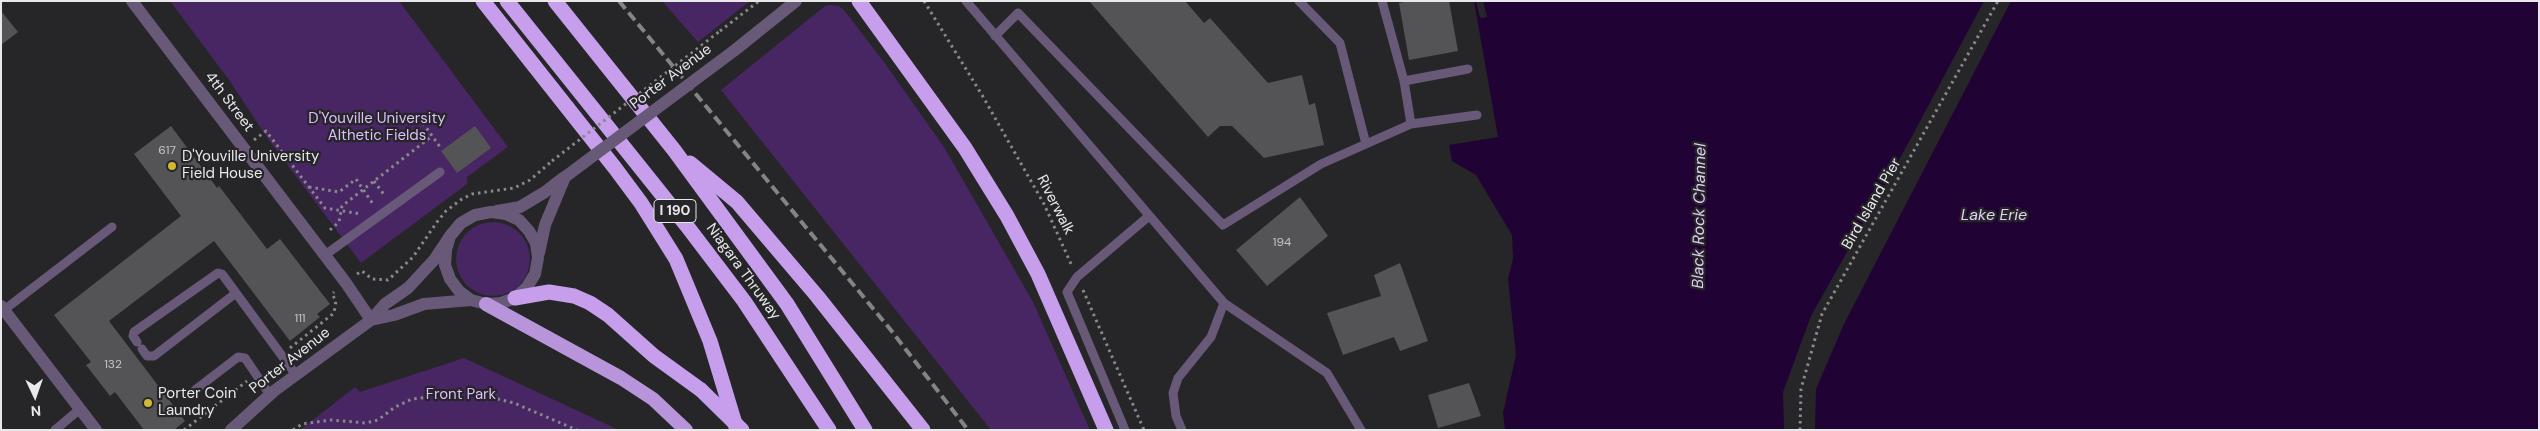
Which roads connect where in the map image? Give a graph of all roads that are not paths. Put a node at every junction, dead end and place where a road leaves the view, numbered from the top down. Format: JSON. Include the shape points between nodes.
{"nodes":[{"id":1,"x":132,"y":1,"type":"edge"},
{"id":2,"x":483,"y":1,"type":"edge"},
{"id":3,"x":508,"y":1,"type":"edge"},
{"id":4,"x":555,"y":1,"type":"edge"},
{"id":5,"x":796,"y":1,"type":"edge"},
{"id":6,"x":859,"y":1,"type":"edge"},
{"id":7,"x":966,"y":1,"type":"edge"},
{"id":8,"x":1299,"y":1,"type":"edge"},
{"id":9,"x":1382,"y":1,"type":"edge"},
{"id":10,"x":995,"y":36,"type":"junction"},
{"id":11,"x":1468,"y":69,"type":"dead end"},
{"id":12,"x":1404,"y":82,"type":"junction"},
{"id":13,"x":1476,"y":115,"type":"dead end"},
{"id":14,"x":1411,"y":124,"type":"junction"},
{"id":15,"x":1366,"y":144,"type":"junction"},
{"id":16,"x":674,"y":150,"type":"junction"},
{"id":17,"x":440,"y":172,"type":"dead end"},
{"id":18,"x":565,"y":177,"type":"junction"},
{"id":19,"x":491,"y":212,"type":"junction"},
{"id":20,"x":1149,"y":216,"type":"junction"},
{"id":21,"x":112,"y":227,"type":"dead end"},
{"id":22,"x":450,"y":236,"type":"junction"},
{"id":23,"x":325,"y":255,"type":"junction"},
{"id":24,"x":538,"y":258,"type":"junction"},
{"id":25,"x":236,"y":293,"type":"junction"},
{"id":26,"x":515,"y":298,"type":"junction"},
{"id":27,"x":471,"y":300,"type":"junction"},
{"id":28,"x":1224,"y":303,"type":"junction"},
{"id":29,"x":486,"y":304,"type":"junction"},
{"id":30,"x":3,"y":308,"type":"edge"},
{"id":31,"x":371,"y":320,"type":"junction"},
{"id":32,"x":296,"y":375,"type":"junction"},
{"id":33,"x":195,"y":390,"type":"dead end"},
{"id":34,"x":270,"y":395,"type":"junction"},
{"id":35,"x":80,"y":409,"type":"junction"},
{"id":36,"x":55,"y":430,"type":"edge"},
{"id":37,"x":96,"y":430,"type":"edge"},
{"id":38,"x":231,"y":430,"type":"edge"},
{"id":39,"x":686,"y":430,"type":"edge"},
{"id":40,"x":738,"y":430,"type":"edge"},
{"id":41,"x":742,"y":430,"type":"edge"},
{"id":42,"x":829,"y":430,"type":"edge"},
{"id":43,"x":865,"y":430,"type":"edge"},
{"id":44,"x":923,"y":430,"type":"edge"},
{"id":45,"x":1106,"y":430,"type":"edge"},
{"id":46,"x":1125,"y":430,"type":"edge"},
{"id":47,"x":1182,"y":430,"type":"edge"},
{"id":48,"x":1361,"y":430,"type":"edge"}],
"edges":[{"from":1,"to":23,"type":"street","name":"4th Street"},
{"from":2,"to":40,"type":"highway","via":[[615,168],[676,259],[710,341]]},
{"from":3,"to":42,"type":"highway","name":"Niagara Thruway","number":"I 190","via":[[739,293]]},
{"from":4,"to":16,"type":"highway","name":"Niagara Thruway","number":"I 190"},
{"from":5,"to":18,"type":"street","name":"Porter Avenue","bridge":true},
{"from":6,"to":45,"type":"highway","via":[[965,148],[1007,216],[1038,274]]},
{"from":7,"to":10,"type":"lane"},
{"from":8,"to":15,"type":"lane","via":[[1340,43]]},
{"from":9,"to":12,"type":"lane"},
{"from":10,"to":15,"type":"lane","via":[[1018,13],[1224,226],[1321,164]]},
{"from":10,"to":20,"type":"lane"},
{"from":11,"to":12,"type":"lane"},
{"from":12,"to":14,"type":"lane"},
{"from":13,"to":14,"type":"lane"},
{"from":14,"to":15,"type":"lane"},
{"from":16,"to":43,"type":"highway","name":"Niagara Thruway","number":"I 190","via":[[788,304]]},
{"from":16,"to":44,"type":"highway","via":[[737,202]]},
{"from":17,"to":23,"type":"lane"},
{"from":18,"to":19,"type":"street","name":"Porter Avenue","via":[[520,207]]},
{"from":18,"to":24,"type":"street","via":[[545,225]]},
{"from":19,"to":22,"type":"street","name":"Porter Avenue","via":[[475,215],[461,223]]},
{"from":19,"to":24,"type":"street","via":[[506,214],[524,226],[536,243]]},
{"from":20,"to":28,"type":"lane"},
{"from":20,"to":46,"type":"lane","via":[[1077,277],[1067,292]]},
{"from":21,"to":30,"type":"lane"},
{"from":22,"to":27,"type":"street","via":[[446,250],[448,272],[459,291]]},
{"from":22,"to":31,"type":"street","name":"Porter Avenue","via":[[422,274],[385,304]]},
{"from":23,"to":31,"type":"street","name":"4th Street"},
{"from":24,"to":26,"type":"street","via":[[528,287]]},
{"from":25,"to":25,"type":"lane","via":[[222,274],[213,275],[134,332],[133,336],[147,356],[154,356]]},
{"from":25,"to":32,"type":"lane"},
{"from":26,"to":29,"type":"street","name":"Porter Avenue"},
{"from":26,"to":41,"type":"highway","bridge":true,"via":[[549,292],[574,296],[590,304],[701,390]]},
{"from":27,"to":29,"type":"street","name":"Porter Avenue"},
{"from":27,"to":31,"type":"street","name":"Porter Avenue","via":[[424,304]]},
{"from":28,"to":47,"type":"lane","via":[[1212,337],[1178,378],[1173,393],[1176,416]]},
{"from":28,"to":48,"type":"lane","via":[[1327,373]]},
{"from":29,"to":39,"type":"highway","via":[[622,378],[653,399]]},
{"from":30,"to":35,"type":"street"},
{"from":31,"to":32,"type":"street","name":"Porter Avenue"},
{"from":32,"to":34,"type":"street","name":"Porter Avenue"},
{"from":33,"to":34,"type":"lane","via":[[238,357],[245,358]]},
{"from":34,"to":38,"type":"street","name":"Porter Avenue"},
{"from":35,"to":36,"type":"lane"},
{"from":35,"to":37,"type":"street"}]}
